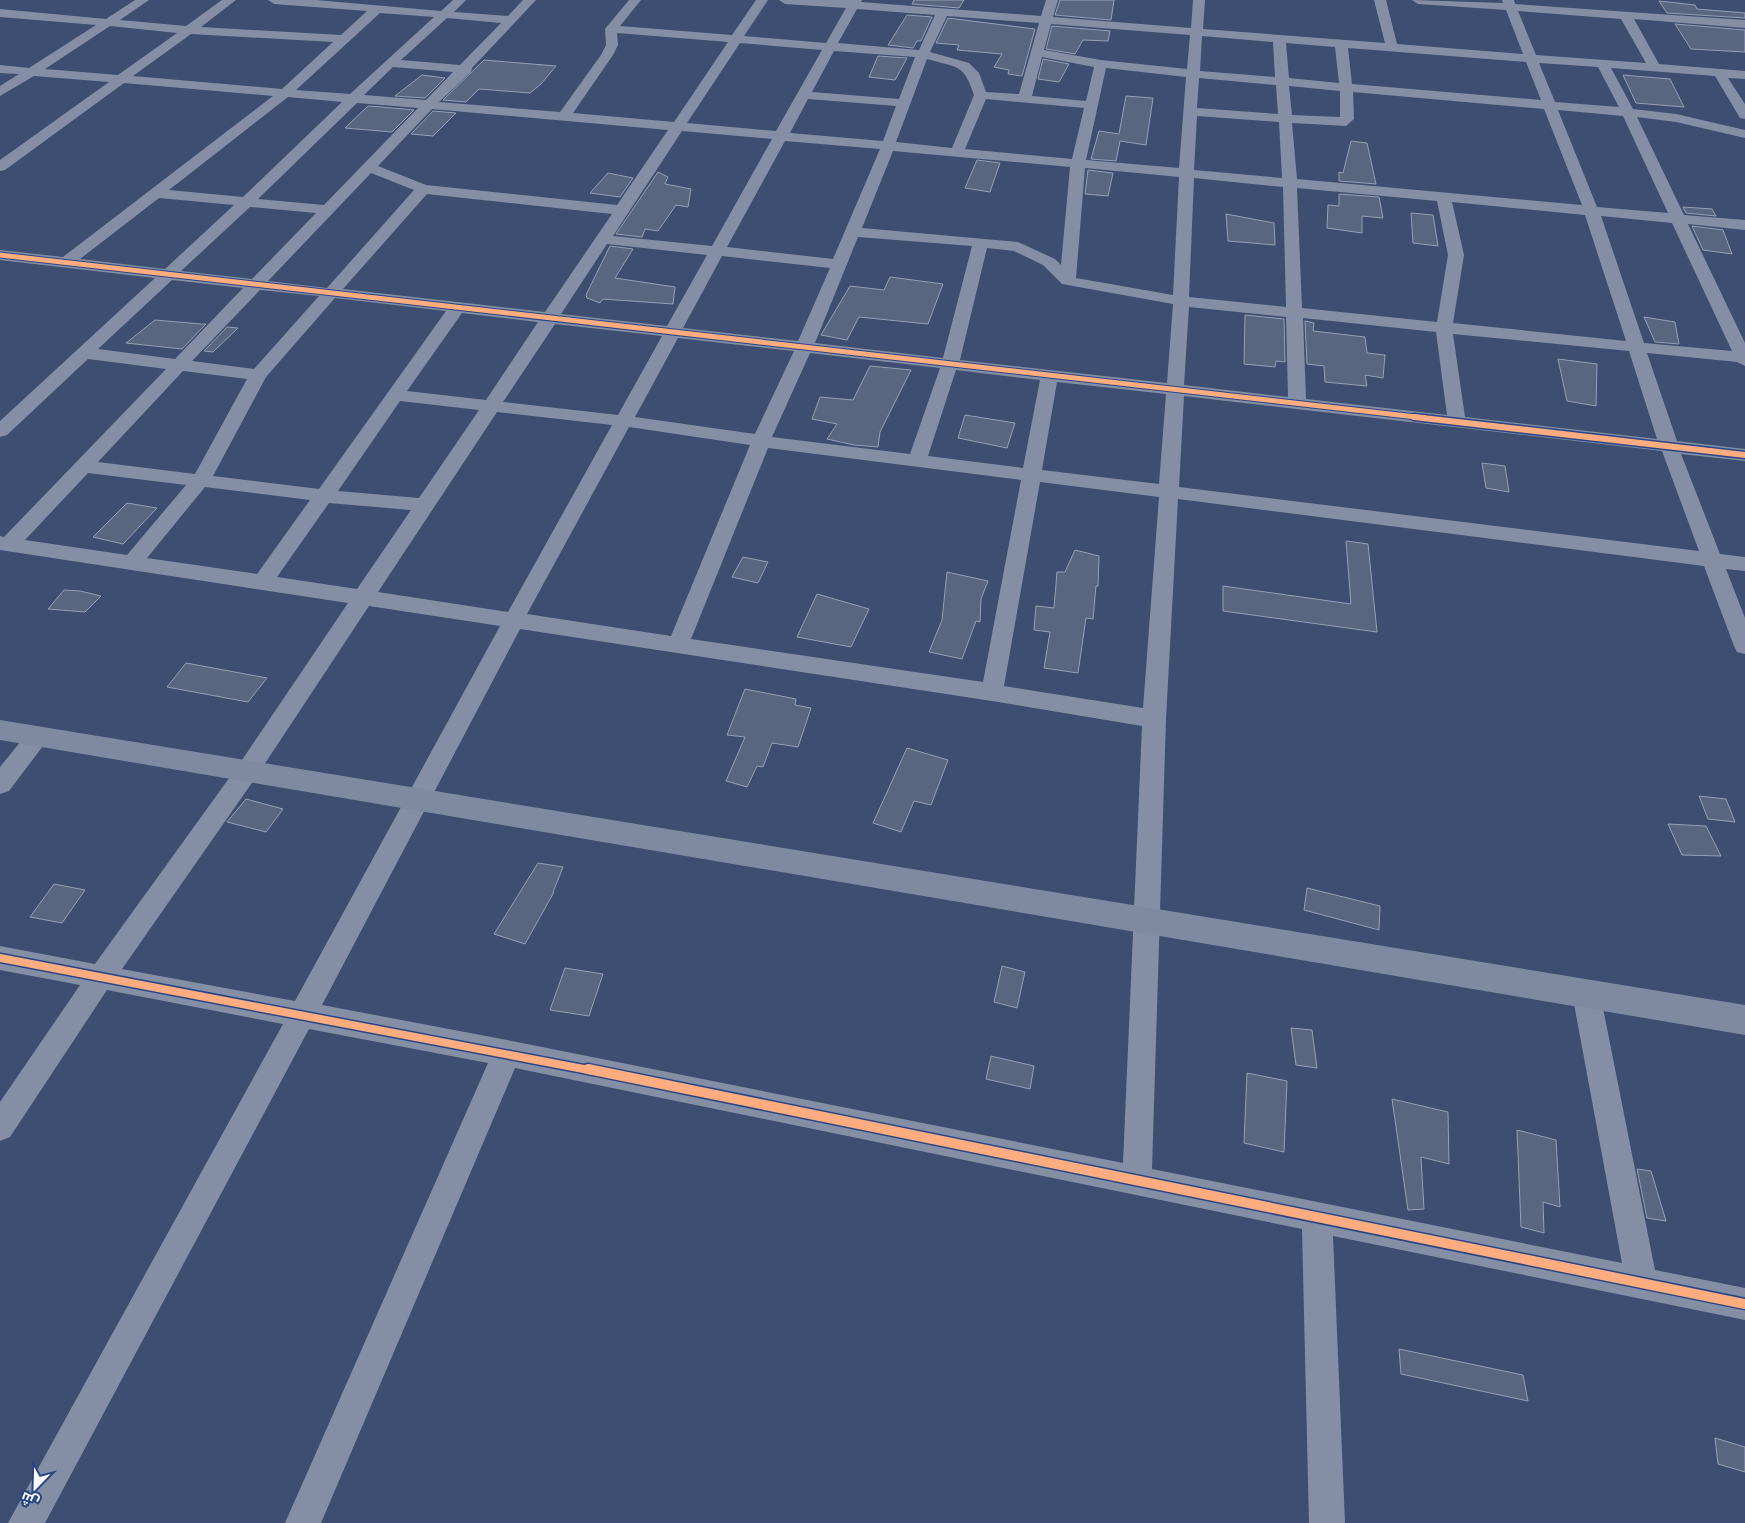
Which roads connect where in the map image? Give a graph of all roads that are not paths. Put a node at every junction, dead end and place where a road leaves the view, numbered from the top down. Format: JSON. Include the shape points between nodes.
{"nodes":[{"id":1,"x":142,"y":0,"type":"edge"},
{"id":2,"x":230,"y":0,"type":"edge"},
{"id":3,"x":274,"y":0,"type":"edge"},
{"id":4,"x":460,"y":0,"type":"edge"},
{"id":5,"x":530,"y":0,"type":"edge"},
{"id":6,"x":635,"y":0,"type":"edge"},
{"id":7,"x":762,"y":0,"type":"edge"},
{"id":8,"x":785,"y":0,"type":"edge"},
{"id":9,"x":1052,"y":0,"type":"edge"},
{"id":10,"x":1199,"y":0,"type":"edge"},
{"id":11,"x":1380,"y":0,"type":"edge"},
{"id":12,"x":1418,"y":0,"type":"edge"},
{"id":13,"x":1638,"y":0,"type":"edge"},
{"id":14,"x":854,"y":3,"type":"edge"},
{"id":15,"x":1509,"y":3,"type":"edge"},
{"id":16,"x":376,"y":10,"type":"junction"},
{"id":17,"x":943,"y":12,"type":"junction"},
{"id":18,"x":0,"y":13,"type":"edge"},
{"id":19,"x":444,"y":14,"type":"junction"},
{"id":20,"x":1625,"y":14,"type":"junction"},
{"id":21,"x":1645,"y":16,"type":"junction"},
{"id":22,"x":511,"y":20,"type":"junction"},
{"id":23,"x":1048,"y":20,"type":"junction"},
{"id":24,"x":108,"y":23,"type":"junction"},
{"id":25,"x":1745,"y":24,"type":"edge"},
{"id":26,"x":611,"y":28,"type":"junction"},
{"id":27,"x":190,"y":30,"type":"junction"},
{"id":28,"x":1196,"y":31,"type":"junction"},
{"id":29,"x":1279,"y":38,"type":"junction"},
{"id":30,"x":343,"y":39,"type":"junction"},
{"id":31,"x":735,"y":39,"type":"junction"},
{"id":32,"x":1341,"y":44,"type":"junction"},
{"id":33,"x":830,"y":46,"type":"junction"},
{"id":34,"x":1392,"y":48,"type":"junction"},
{"id":35,"x":1038,"y":53,"type":"junction"},
{"id":36,"x":923,"y":54,"type":"junction"},
{"id":37,"x":1532,"y":58,"type":"junction"},
{"id":38,"x":390,"y":63,"type":"junction"},
{"id":39,"x":1602,"y":63,"type":"junction"},
{"id":40,"x":1101,"y":64,"type":"junction"},
{"id":41,"x":1654,"y":67,"type":"junction"},
{"id":42,"x":0,"y":69,"type":"edge"},
{"id":43,"x":466,"y":69,"type":"junction"},
{"id":44,"x":30,"y":72,"type":"junction"},
{"id":45,"x":1719,"y":73,"type":"junction"},
{"id":46,"x":1194,"y":74,"type":"junction"},
{"id":47,"x":1745,"y":75,"type":"edge"},
{"id":48,"x":120,"y":80,"type":"junction"},
{"id":49,"x":1282,"y":82,"type":"junction"},
{"id":50,"x":1346,"y":87,"type":"junction"},
{"id":51,"x":0,"y":92,"type":"edge"},
{"id":52,"x":285,"y":93,"type":"junction"},
{"id":53,"x":981,"y":95,"type":"junction"},
{"id":54,"x":804,"y":96,"type":"junction"},
{"id":55,"x":353,"y":98,"type":"junction"},
{"id":56,"x":1024,"y":99,"type":"junction"},
{"id":57,"x":903,"y":103,"type":"junction"},
{"id":58,"x":431,"y":105,"type":"junction"},
{"id":59,"x":1090,"y":105,"type":"junction"},
{"id":60,"x":1550,"y":105,"type":"junction"},
{"id":61,"x":1190,"y":111,"type":"junction"},
{"id":62,"x":1628,"y":112,"type":"junction"},
{"id":63,"x":1745,"y":115,"type":"edge"},
{"id":64,"x":564,"y":116,"type":"junction"},
{"id":65,"x":1285,"y":120,"type":"junction"},
{"id":66,"x":678,"y":127,"type":"junction"},
{"id":67,"x":1745,"y":134,"type":"edge"},
{"id":68,"x":782,"y":136,"type":"junction"},
{"id":69,"x":888,"y":146,"type":"junction"},
{"id":70,"x":957,"y":152,"type":"junction"},
{"id":71,"x":1078,"y":164,"type":"junction"},
{"id":72,"x":0,"y":167,"type":"edge"},
{"id":73,"x":370,"y":168,"type":"junction"},
{"id":74,"x":1188,"y":174,"type":"junction"},
{"id":75,"x":1290,"y":184,"type":"junction"},
{"id":76,"x":424,"y":189,"type":"junction"},
{"id":77,"x":157,"y":194,"type":"junction"},
{"id":78,"x":1444,"y":199,"type":"junction"},
{"id":79,"x":246,"y":202,"type":"junction"},
{"id":80,"x":328,"y":210,"type":"junction"},
{"id":81,"x":620,"y":210,"type":"junction"},
{"id":82,"x":1592,"y":212,"type":"junction"},
{"id":83,"x":1679,"y":219,"type":"junction"},
{"id":84,"x":1745,"y":225,"type":"edge"},
{"id":85,"x":853,"y":232,"type":"junction"},
{"id":86,"x":601,"y":239,"type":"junction"},
{"id":87,"x":982,"y":242,"type":"junction"},
{"id":88,"x":718,"y":251,"type":"junction"},
{"id":89,"x":0,"y":255,"type":"edge"},
{"id":90,"x":66,"y":262,"type":"junction"},
{"id":91,"x":840,"y":264,"type":"junction"},
{"id":92,"x":169,"y":274,"type":"junction"},
{"id":93,"x":1068,"y":282,"type":"junction"},
{"id":94,"x":255,"y":285,"type":"junction"},
{"id":95,"x":332,"y":293,"type":"junction"},
{"id":96,"x":1181,"y":300,"type":"junction"},
{"id":97,"x":457,"y":308,"type":"junction"},
{"id":98,"x":1293,"y":312,"type":"junction"},
{"id":99,"x":548,"y":319,"type":"junction"},
{"id":100,"x":1444,"y":328,"type":"junction"},
{"id":101,"x":673,"y":333,"type":"junction"},
{"id":102,"x":806,"y":346,"type":"junction"},
{"id":103,"x":1636,"y":348,"type":"junction"},
{"id":104,"x":85,"y":353,"type":"junction"},
{"id":105,"x":1745,"y":359,"type":"edge"},
{"id":106,"x":950,"y":363,"type":"junction"},
{"id":107,"x":178,"y":365,"type":"junction"},
{"id":108,"x":1050,"y":374,"type":"junction"},
{"id":109,"x":258,"y":375,"type":"junction"},
{"id":110,"x":1175,"y":389,"type":"junction"},
{"id":111,"x":394,"y":395,"type":"junction"},
{"id":112,"x":1297,"y":403,"type":"junction"},
{"id":113,"x":491,"y":406,"type":"junction"},
{"id":114,"x":624,"y":421,"type":"junction"},
{"id":115,"x":1457,"y":422,"type":"junction"},
{"id":116,"x":0,"y":431,"type":"edge"},
{"id":117,"x":761,"y":441,"type":"junction"},
{"id":118,"x":1669,"y":446,"type":"junction"},
{"id":119,"x":1745,"y":455,"type":"edge"},
{"id":120,"x":918,"y":459,"type":"junction"},
{"id":121,"x":82,"y":466,"type":"junction"},
{"id":122,"x":1030,"y":475,"type":"junction"},
{"id":123,"x":201,"y":480,"type":"junction"},
{"id":124,"x":1167,"y":492,"type":"junction"},
{"id":125,"x":326,"y":496,"type":"junction"},
{"id":126,"x":426,"y":505,"type":"junction"},
{"id":127,"x":5,"y":543,"type":"edge"},
{"id":128,"x":1712,"y":560,"type":"junction"},
{"id":129,"x":132,"y":563,"type":"junction"},
{"id":130,"x":1745,"y":564,"type":"edge"},
{"id":131,"x":263,"y":582,"type":"junction"},
{"id":132,"x":362,"y":598,"type":"junction"},
{"id":133,"x":512,"y":621,"type":"junction"},
{"id":134,"x":678,"y":645,"type":"junction"},
{"id":135,"x":1745,"y":646,"type":"edge"},
{"id":136,"x":992,"y":692,"type":"junction"},
{"id":137,"x":1154,"y":719,"type":"junction"},
{"id":138,"x":0,"y":730,"type":"edge"},
{"id":139,"x":38,"y":736,"type":"junction"},
{"id":140,"x":248,"y":770,"type":"junction"},
{"id":141,"x":0,"y":784,"type":"edge"},
{"id":142,"x":419,"y":800,"type":"junction"},
{"id":143,"x":1146,"y":921,"type":"junction"},
{"id":144,"x":0,"y":958,"type":"edge"},
{"id":145,"x":100,"y":978,"type":"junction"},
{"id":146,"x":1586,"y":993,"type":"junction"},
{"id":147,"x":302,"y":1015,"type":"junction"},
{"id":148,"x":1745,"y":1020,"type":"edge"},
{"id":149,"x":507,"y":1053,"type":"junction"},
{"id":150,"x":0,"y":1127,"type":"edge"},
{"id":151,"x":1137,"y":1180,"type":"junction"},
{"id":152,"x":1316,"y":1216,"type":"junction"},
{"id":153,"x":1642,"y":1284,"type":"junction"},
{"id":154,"x":1745,"y":1304,"type":"edge"},
{"id":155,"x":26,"y":1523,"type":"edge"},
{"id":156,"x":303,"y":1523,"type":"edge"},
{"id":157,"x":1327,"y":1523,"type":"edge"}],
"edges":[{"from":1,"to":24,"type":"street"},
{"from":2,"to":27,"type":"street"},
{"from":3,"to":16,"type":"street"},
{"from":4,"to":19,"type":"street"},
{"from":5,"to":22,"type":"street"},
{"from":6,"to":26,"type":"street"},
{"from":7,"to":31,"type":"street"},
{"from":8,"to":14,"type":"street"},
{"from":9,"to":23,"type":"street"},
{"from":10,"to":28,"type":"street"},
{"from":11,"to":34,"type":"street"},
{"from":12,"to":15,"type":"street"},
{"from":13,"to":21,"type":"street"},
{"from":14,"to":17,"type":"street"},
{"from":14,"to":33,"type":"street"},
{"from":15,"to":20,"type":"street"},
{"from":15,"to":37,"type":"street"},
{"from":16,"to":19,"type":"street"},
{"from":16,"to":30,"type":"street"},
{"from":17,"to":23,"type":"street"},
{"from":17,"to":36,"type":"street"},
{"from":18,"to":24,"type":"street"},
{"from":19,"to":22,"type":"street"},
{"from":19,"to":38,"type":"street"},
{"from":20,"to":21,"type":"street"},
{"from":20,"to":41,"type":"street"},
{"from":21,"to":25,"type":"street"},
{"from":22,"to":43,"type":"street"},
{"from":23,"to":28,"type":"street"},
{"from":23,"to":35,"type":"street"},
{"from":24,"to":27,"type":"street"},
{"from":24,"to":44,"type":"street"},
{"from":26,"to":31,"type":"street"},
{"from":26,"to":64,"type":"street","via":[[612,45],[607,56]]},
{"from":27,"to":30,"type":"street"},
{"from":27,"to":48,"type":"street"},
{"from":28,"to":29,"type":"street"},
{"from":28,"to":46,"type":"street"},
{"from":29,"to":32,"type":"street"},
{"from":29,"to":49,"type":"street"},
{"from":30,"to":52,"type":"street"},
{"from":31,"to":33,"type":"street"},
{"from":31,"to":66,"type":"street"},
{"from":32,"to":34,"type":"street"},
{"from":32,"to":50,"type":"street"},
{"from":33,"to":36,"type":"street"},
{"from":33,"to":54,"type":"street"},
{"from":34,"to":37,"type":"street"},
{"from":35,"to":40,"type":"street"},
{"from":35,"to":56,"type":"street"},
{"from":36,"to":53,"type":"street","via":[[964,66],[972,73]]},
{"from":36,"to":57,"type":"street"},
{"from":37,"to":39,"type":"street"},
{"from":37,"to":60,"type":"street"},
{"from":38,"to":43,"type":"street"},
{"from":38,"to":55,"type":"street"},
{"from":39,"to":41,"type":"street"},
{"from":39,"to":62,"type":"street"},
{"from":40,"to":46,"type":"street"},
{"from":40,"to":59,"type":"street"},
{"from":41,"to":45,"type":"street"},
{"from":42,"to":44,"type":"street"},
{"from":43,"to":58,"type":"street"},
{"from":44,"to":48,"type":"street"},
{"from":44,"to":51,"type":"street"},
{"from":45,"to":47,"type":"street"},
{"from":45,"to":63,"type":"street"},
{"from":46,"to":49,"type":"street"},
{"from":46,"to":61,"type":"street"},
{"from":48,"to":52,"type":"street"},
{"from":48,"to":72,"type":"street"},
{"from":49,"to":50,"type":"street"},
{"from":49,"to":65,"type":"street"},
{"from":50,"to":60,"type":"street"},
{"from":50,"to":65,"type":"street","via":[[1347,120],[1341,123]]},
{"from":52,"to":55,"type":"street"},
{"from":52,"to":77,"type":"street"},
{"from":53,"to":56,"type":"street"},
{"from":53,"to":70,"type":"street"},
{"from":54,"to":57,"type":"street"},
{"from":54,"to":68,"type":"street"},
{"from":55,"to":58,"type":"street"},
{"from":55,"to":79,"type":"street"},
{"from":56,"to":59,"type":"street"},
{"from":57,"to":69,"type":"street"},
{"from":58,"to":64,"type":"street"},
{"from":58,"to":73,"type":"street"},
{"from":59,"to":71,"type":"street"},
{"from":60,"to":62,"type":"street"},
{"from":60,"to":82,"type":"street"},
{"from":61,"to":65,"type":"street"},
{"from":61,"to":74,"type":"street"},
{"from":62,"to":67,"type":"street","via":[[1676,118]]},
{"from":62,"to":83,"type":"street"},
{"from":64,"to":66,"type":"street"},
{"from":65,"to":75,"type":"street"},
{"from":66,"to":68,"type":"street"},
{"from":66,"to":81,"type":"street"},
{"from":68,"to":69,"type":"street"},
{"from":68,"to":88,"type":"street"},
{"from":69,"to":70,"type":"street"},
{"from":69,"to":85,"type":"street"},
{"from":70,"to":71,"type":"street"},
{"from":71,"to":74,"type":"street"},
{"from":71,"to":93,"type":"street"},
{"from":73,"to":76,"type":"street"},
{"from":73,"to":80,"type":"street"},
{"from":74,"to":75,"type":"street"},
{"from":74,"to":96,"type":"street"},
{"from":75,"to":78,"type":"street"},
{"from":75,"to":98,"type":"street"},
{"from":76,"to":81,"type":"street"},
{"from":76,"to":95,"type":"street"},
{"from":77,"to":79,"type":"street"},
{"from":77,"to":90,"type":"street"},
{"from":78,"to":82,"type":"street"},
{"from":78,"to":100,"type":"street","via":[[1456,255]]},
{"from":79,"to":80,"type":"street"},
{"from":79,"to":92,"type":"street"},
{"from":80,"to":94,"type":"street"},
{"from":81,"to":86,"type":"street"},
{"from":82,"to":83,"type":"street"},
{"from":82,"to":103,"type":"street"},
{"from":83,"to":84,"type":"street"},
{"from":83,"to":105,"type":"street","via":[[1729,311]]},
{"from":85,"to":87,"type":"street"},
{"from":85,"to":91,"type":"street"},
{"from":86,"to":88,"type":"street"},
{"from":86,"to":99,"type":"street"},
{"from":87,"to":93,"type":"street","via":[[1018,247],[1034,254],[1049,262]]},
{"from":87,"to":106,"type":"street"},
{"from":88,"to":91,"type":"street"},
{"from":88,"to":101,"type":"street"},
{"from":89,"to":90,"type":"street"},
{"from":90,"to":92,"type":"street"},
{"from":91,"to":102,"type":"street"},
{"from":92,"to":94,"type":"street"},
{"from":92,"to":104,"type":"street"},
{"from":93,"to":96,"type":"street"},
{"from":94,"to":95,"type":"street"},
{"from":94,"to":107,"type":"street"},
{"from":95,"to":97,"type":"street"},
{"from":95,"to":109,"type":"street"},
{"from":96,"to":98,"type":"street"},
{"from":96,"to":110,"type":"street"},
{"from":97,"to":99,"type":"street"},
{"from":97,"to":111,"type":"street"},
{"from":98,"to":100,"type":"street"},
{"from":98,"to":112,"type":"street"},
{"from":99,"to":101,"type":"street"},
{"from":99,"to":113,"type":"street"},
{"from":100,"to":103,"type":"street"},
{"from":100,"to":115,"type":"street"},
{"from":101,"to":102,"type":"street"},
{"from":101,"to":114,"type":"street"},
{"from":102,"to":106,"type":"street"},
{"from":102,"to":117,"type":"street"},
{"from":103,"to":105,"type":"street"},
{"from":103,"to":118,"type":"street"},
{"from":104,"to":107,"type":"street"},
{"from":104,"to":116,"type":"street"},
{"from":106,"to":108,"type":"street"},
{"from":106,"to":120,"type":"street"},
{"from":107,"to":109,"type":"street"},
{"from":107,"to":121,"type":"street"},
{"from":108,"to":110,"type":"street"},
{"from":108,"to":122,"type":"street"},
{"from":109,"to":123,"type":"street"},
{"from":110,"to":112,"type":"street"},
{"from":110,"to":124,"type":"street"},
{"from":111,"to":113,"type":"street"},
{"from":111,"to":125,"type":"street"},
{"from":112,"to":115,"type":"street"},
{"from":113,"to":114,"type":"street"},
{"from":113,"to":126,"type":"street"},
{"from":114,"to":117,"type":"street"},
{"from":114,"to":133,"type":"street"},
{"from":115,"to":118,"type":"street"},
{"from":117,"to":120,"type":"street"},
{"from":117,"to":134,"type":"street"},
{"from":118,"to":119,"type":"street"},
{"from":118,"to":128,"type":"street"},
{"from":120,"to":122,"type":"street"},
{"from":121,"to":123,"type":"street"},
{"from":121,"to":127,"type":"street"},
{"from":122,"to":124,"type":"street"},
{"from":122,"to":136,"type":"street"},
{"from":123,"to":125,"type":"street"},
{"from":123,"to":129,"type":"street"},
{"from":124,"to":128,"type":"street"},
{"from":124,"to":137,"type":"street"},
{"from":125,"to":126,"type":"street"},
{"from":125,"to":131,"type":"street"},
{"from":126,"to":132,"type":"street"},
{"from":127,"to":129,"type":"street"},
{"from":128,"to":130,"type":"street"},
{"from":128,"to":135,"type":"street"},
{"from":129,"to":131,"type":"street"},
{"from":131,"to":132,"type":"street"},
{"from":132,"to":133,"type":"street"},
{"from":132,"to":140,"type":"street"},
{"from":133,"to":134,"type":"street"},
{"from":133,"to":142,"type":"street"},
{"from":134,"to":136,"type":"street"},
{"from":136,"to":137,"type":"street"},
{"from":137,"to":143,"type":"street"},
{"from":138,"to":139,"type":"main road"},
{"from":139,"to":140,"type":"main road"},
{"from":139,"to":141,"type":"street"},
{"from":140,"to":142,"type":"main road"},
{"from":140,"to":145,"type":"street"},
{"from":142,"to":143,"type":"main road"},
{"from":142,"to":147,"type":"street"},
{"from":143,"to":146,"type":"main road"},
{"from":143,"to":151,"type":"street"},
{"from":144,"to":145,"type":"street"},
{"from":145,"to":147,"type":"street"},
{"from":145,"to":150,"type":"street"},
{"from":146,"to":148,"type":"main road"},
{"from":146,"to":153,"type":"street"},
{"from":147,"to":149,"type":"street"},
{"from":147,"to":155,"type":"street"},
{"from":149,"to":151,"type":"street"},
{"from":149,"to":156,"type":"street"},
{"from":151,"to":152,"type":"street"},
{"from":152,"to":153,"type":"street"},
{"from":152,"to":157,"type":"street"},
{"from":153,"to":154,"type":"street"}]}
